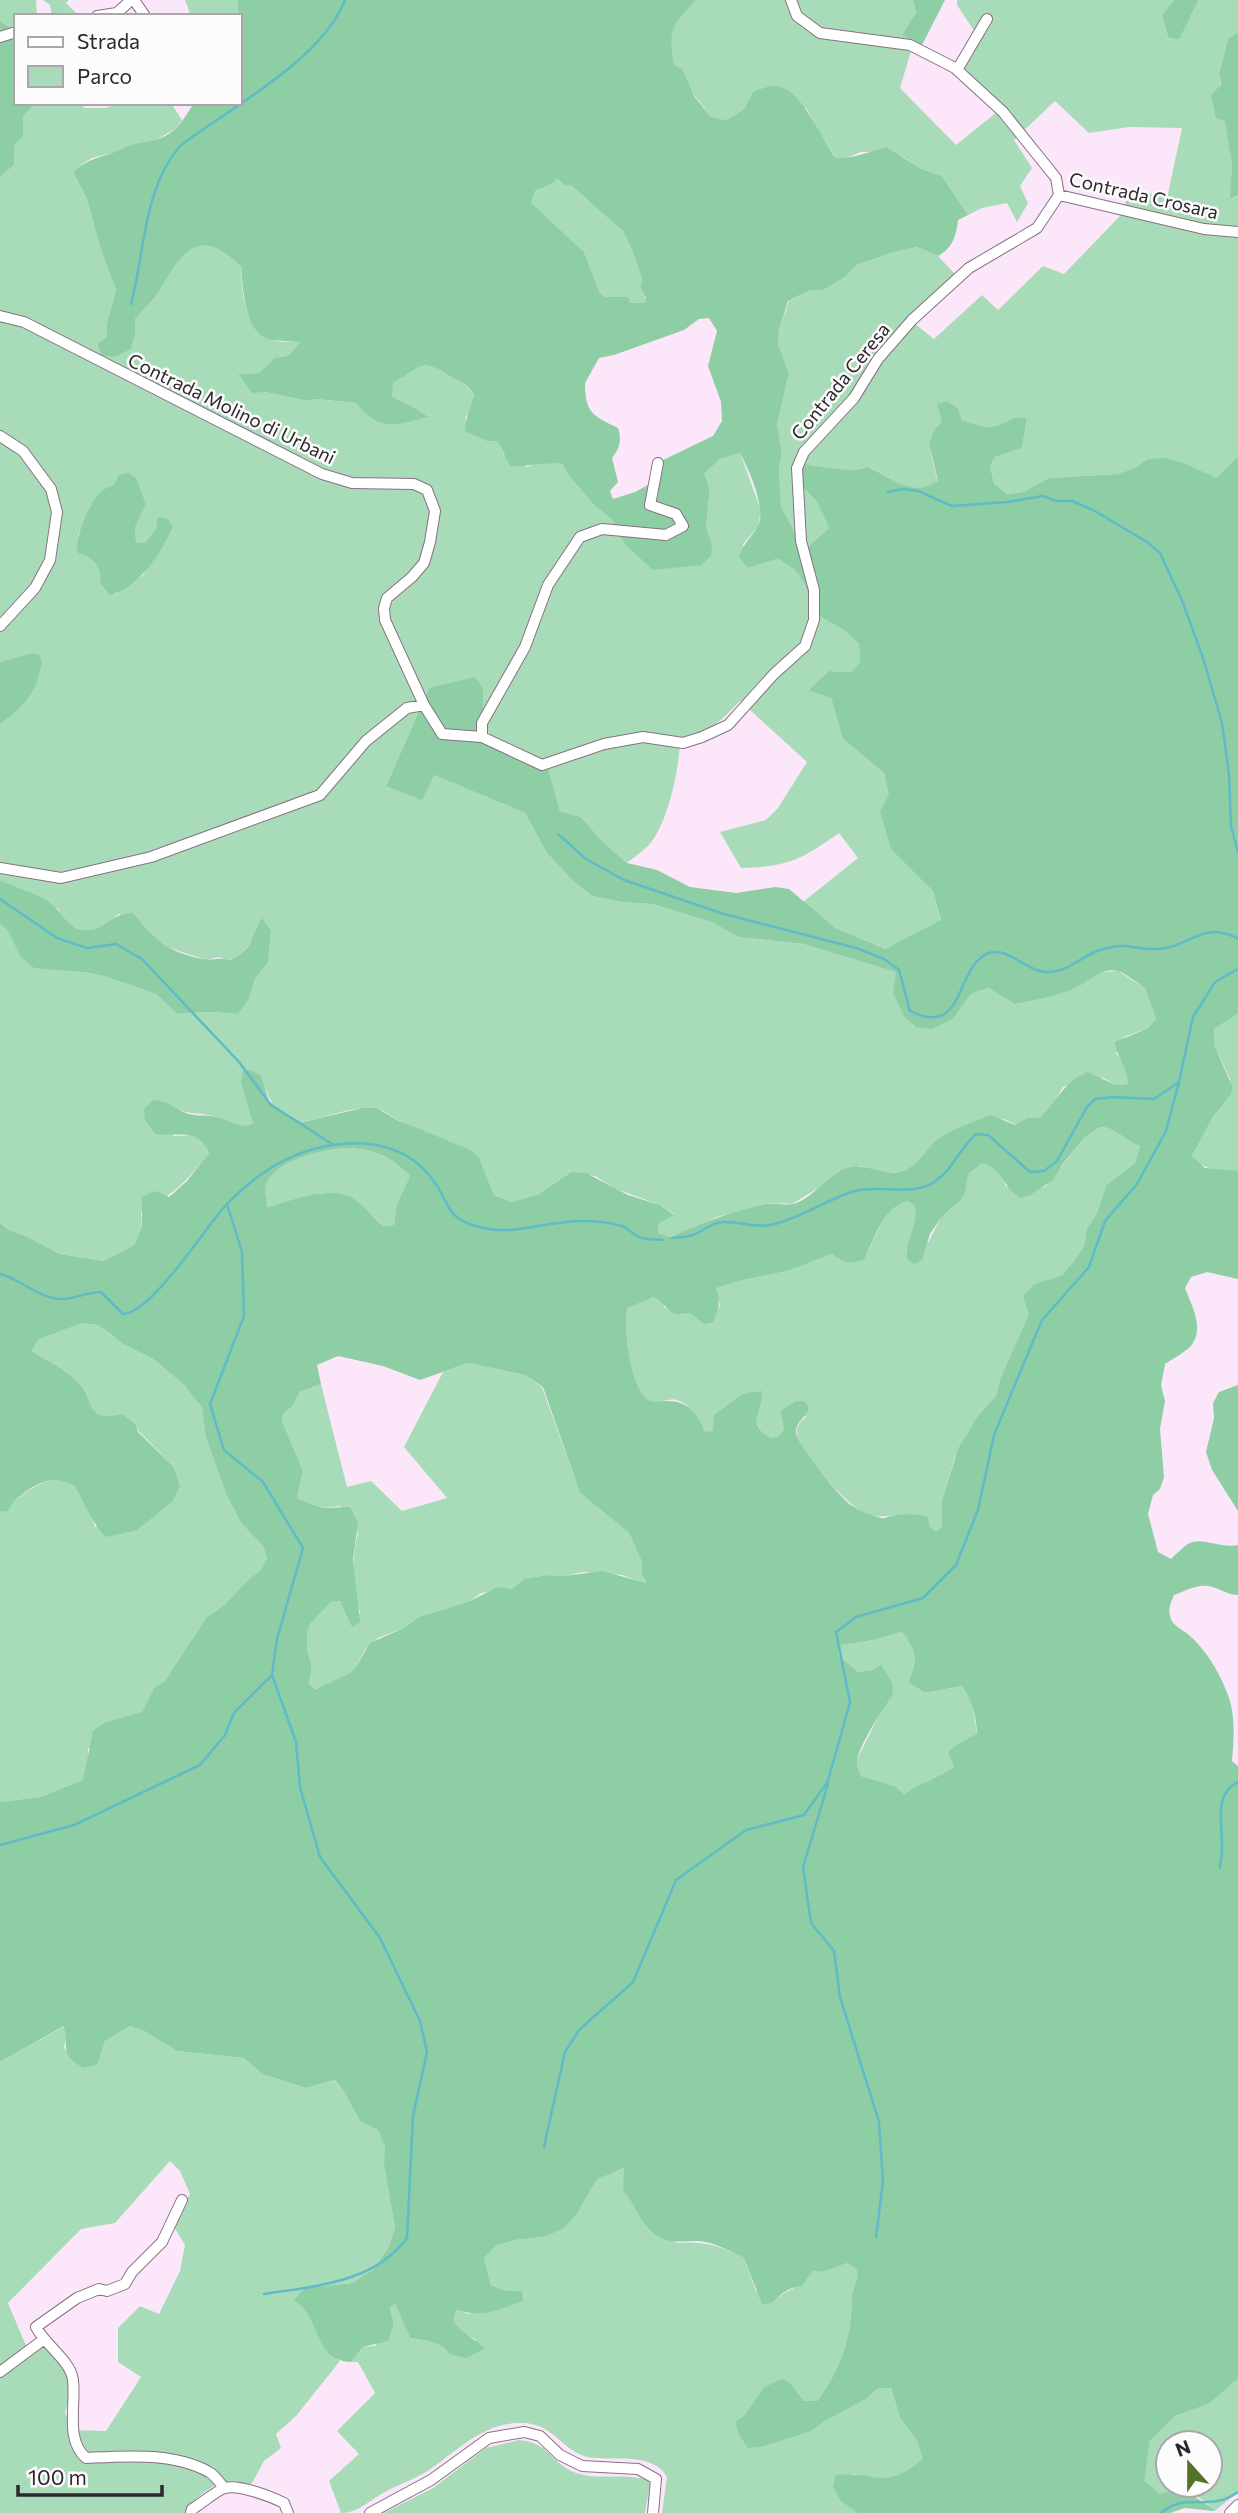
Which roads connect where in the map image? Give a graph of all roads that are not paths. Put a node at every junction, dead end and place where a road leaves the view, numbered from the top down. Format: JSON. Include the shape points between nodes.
{"nodes":[{"id":1,"x":132,"y":0,"type":"edge"},
{"id":2,"x":791,"y":0,"type":"edge"},
{"id":3,"x":110,"y":14,"type":"edge"},
{"id":4,"x":143,"y":14,"type":"edge"},
{"id":5,"x":987,"y":19,"type":"dead end"},
{"id":6,"x":957,"y":70,"type":"junction"},
{"id":7,"x":1059,"y":195,"type":"junction"},
{"id":8,"x":1238,"y":232,"type":"edge"},
{"id":9,"x":0,"y":316,"type":"edge"},
{"id":10,"x":0,"y":436,"type":"edge"},
{"id":11,"x":658,"y":463,"type":"dead end"},
{"id":12,"x":0,"y":626,"type":"edge"},
{"id":13,"x":424,"y":705,"type":"junction"},
{"id":14,"x":482,"y":737,"type":"junction"},
{"id":15,"x":0,"y":868,"type":"edge"},
{"id":16,"x":182,"y":2200,"type":"dead end"},
{"id":17,"x":43,"y":2340,"type":"junction"},
{"id":18,"x":0,"y":2372,"type":"edge"},
{"id":19,"x":224,"y":2488,"type":"junction"},
{"id":20,"x":1238,"y":2504,"type":"edge"},
{"id":21,"x":191,"y":2513,"type":"edge"},
{"id":22,"x":288,"y":2513,"type":"edge"},
{"id":23,"x":370,"y":2513,"type":"edge"},
{"id":24,"x":653,"y":2513,"type":"edge"},
{"id":25,"x":1230,"y":2513,"type":"edge"}],
"edges":[{"from":1,"to":3,"type":"street"},
{"from":1,"to":4,"type":"street"},
{"from":2,"to":6,"type":"street","name":"Contrada Crosara","via":[[797,16],[820,33],[910,45]]},
{"from":5,"to":6,"type":"street"},
{"from":6,"to":7,"type":"street","name":"Contrada Crosara","via":[[1003,112],[1056,178]]},
{"from":7,"to":8,"type":"street","name":"Contrada Crosara","via":[[1204,229]]},
{"from":7,"to":14,"type":"street","name":"Contrada Ceresa","via":[[1037,228],[969,268],[912,320],[878,359],[854,398],[804,452],[797,468],[801,541],[814,590],[814,620],[805,646],[728,725],[683,743],[643,737],[604,744],[542,765]]},
{"from":9,"to":13,"type":"street","name":"Contrada Molino di Urbani","via":[[24,322],[321,474],[352,483],[414,484],[427,490],[435,510],[424,563],[387,598],[384,608],[385,620]]},
{"from":10,"to":12,"type":"street","via":[[23,452],[51,489],[57,512],[50,560],[35,588]]},
{"from":11,"to":14,"type":"street","via":[[650,505],[676,514],[683,526],[666,535],[602,529],[580,537],[548,585],[525,647],[482,723]]},
{"from":13,"to":14,"type":"street","via":[[442,734]]},
{"from":13,"to":15,"type":"street","via":[[407,708],[366,741],[320,795],[151,857],[61,878]]},
{"from":16,"to":17,"type":"street","via":[[162,2242],[125,2284],[77,2298],[44,2319],[36,2327]]},
{"from":17,"to":18,"type":"street"},
{"from":17,"to":19,"type":"street","via":[[73,2377],[74,2438],[77,2450],[86,2458],[135,2455],[183,2462],[212,2473]]},
{"from":19,"to":21,"type":"street"},
{"from":19,"to":22,"type":"street","via":[[273,2498],[284,2504]]},
{"from":20,"to":25,"type":"street"},
{"from":23,"to":24,"type":"street","via":[[431,2480],[489,2438],[524,2432],[540,2436],[560,2455],[582,2466],[638,2469],[656,2479]]}]}
